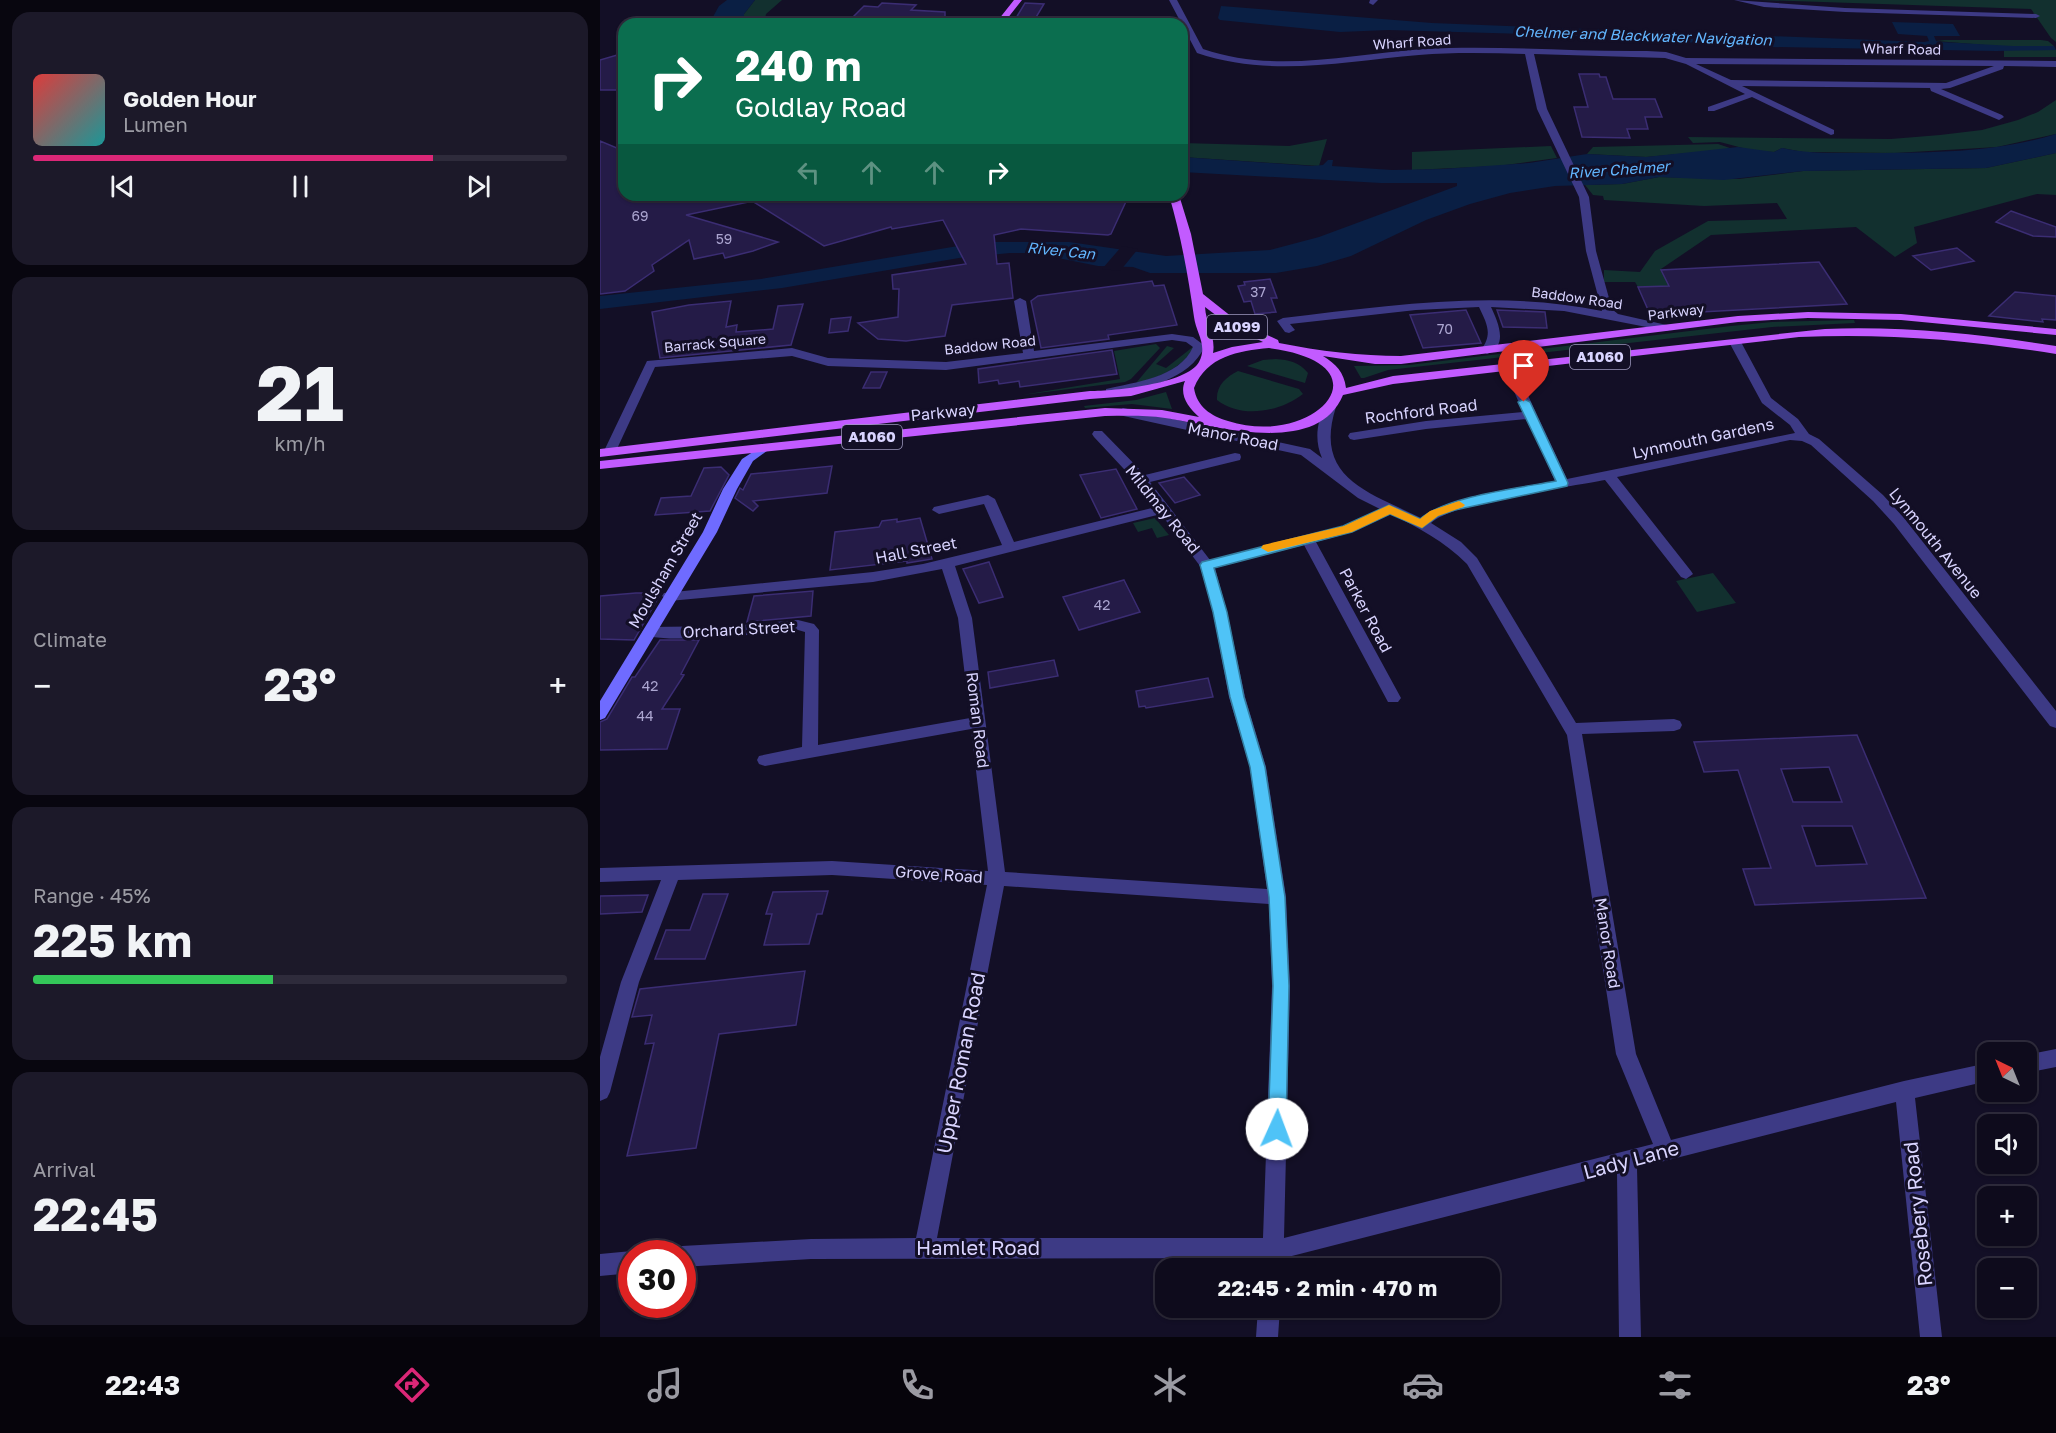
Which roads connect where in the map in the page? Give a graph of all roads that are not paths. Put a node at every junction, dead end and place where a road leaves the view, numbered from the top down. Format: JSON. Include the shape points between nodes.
{"nodes":[{"id":1,"x":1018,"y":0,"type":"edge"},
{"id":2,"x":1173,"y":0,"type":"edge"},
{"id":3,"x":1738,"y":0,"type":"edge"},
{"id":4,"x":2036,"y":16,"type":"dead end"},
{"id":5,"x":1004,"y":18,"type":"edge"},
{"id":6,"x":1181,"y":18,"type":"edge"},
{"id":7,"x":1188,"y":31,"type":"edge"},
{"id":8,"x":1530,"y":53,"type":"junction"},
{"id":9,"x":1685,"y":61,"type":"junction"},
{"id":10,"x":2011,"y":64,"type":"junction"},
{"id":11,"x":2056,"y":64,"type":"edge"},
{"id":12,"x":1730,"y":83,"type":"junction"},
{"id":13,"x":1929,"y":86,"type":"junction"},
{"id":14,"x":1753,"y":94,"type":"junction"},
{"id":15,"x":1711,"y":109,"type":"dead end"},
{"id":16,"x":1999,"y":117,"type":"dead end"},
{"id":17,"x":1832,"y":132,"type":"dead end"},
{"id":18,"x":1176,"y":201,"type":"edge"},
{"id":19,"x":1198,"y":295,"type":"junction"},
{"id":20,"x":1604,"y":297,"type":"junction"},
{"id":21,"x":1020,"y":301,"type":"dead end"},
{"id":22,"x":1483,"y":303,"type":"junction"},
{"id":23,"x":1551,"y":306,"type":"junction"},
{"id":24,"x":1615,"y":318,"type":"junction"},
{"id":25,"x":1667,"y":328,"type":"junction"},
{"id":26,"x":1289,"y":330,"type":"dead end"},
{"id":27,"x":2056,"y":332,"type":"edge"},
{"id":28,"x":1736,"y":342,"type":"junction"},
{"id":29,"x":1199,"y":346,"type":"joint"},
{"id":30,"x":1282,"y":346,"type":"junction"},
{"id":31,"x":1302,"y":350,"type":"junction"},
{"id":32,"x":1487,"y":350,"type":"junction"},
{"id":33,"x":2056,"y":350,"type":"edge"},
{"id":34,"x":782,"y":352,"type":"joint"},
{"id":35,"x":1029,"y":356,"type":"junction"},
{"id":36,"x":1204,"y":362,"type":"junction"},
{"id":37,"x":1195,"y":372,"type":"junction"},
{"id":38,"x":1519,"y":389,"type":"dead end"},
{"id":39,"x":1338,"y":393,"type":"junction"},
{"id":40,"x":1090,"y":395,"type":"junction"},
{"id":41,"x":1330,"y":407,"type":"junction"},
{"id":42,"x":1118,"y":411,"type":"junction"},
{"id":43,"x":1529,"y":415,"type":"junction"},
{"id":44,"x":1225,"y":425,"type":"junction"},
{"id":45,"x":1098,"y":434,"type":"dead end"},
{"id":46,"x":1354,"y":435,"type":"dead end"},
{"id":47,"x":1805,"y":437,"type":"junction"},
{"id":48,"x":765,"y":448,"type":"junction"},
{"id":49,"x":605,"y":452,"type":"edge"},
{"id":50,"x":1235,"y":457,"type":"dead end"},
{"id":51,"x":627,"y":463,"type":"joint"},
{"id":52,"x":600,"y":467,"type":"edge"},
{"id":53,"x":1608,"y":475,"type":"junction"},
{"id":54,"x":1339,"y":478,"type":"junction"},
{"id":55,"x":1142,"y":480,"type":"junction"},
{"id":56,"x":1563,"y":483,"type":"junction"},
{"id":57,"x":1165,"y":509,"type":"junction"},
{"id":58,"x":1389,"y":509,"type":"junction"},
{"id":59,"x":939,"y":510,"type":"dead end"},
{"id":60,"x":1422,"y":524,"type":"junction"},
{"id":61,"x":1307,"y":538,"type":"junction"},
{"id":62,"x":1010,"y":548,"type":"junction"},
{"id":63,"x":947,"y":563,"type":"junction"},
{"id":64,"x":1207,"y":565,"type":"junction"},
{"id":65,"x":1686,"y":574,"type":"dead end"},
{"id":66,"x":669,"y":596,"type":"junction"},
{"id":67,"x":650,"y":632,"type":"junction"},
{"id":68,"x":1393,"y":698,"type":"dead end"},
{"id":69,"x":600,"y":714,"type":"edge"},
{"id":70,"x":979,"y":722,"type":"junction"},
{"id":71,"x":2056,"y":722,"type":"edge"},
{"id":72,"x":1674,"y":724,"type":"dead end"},
{"id":73,"x":1573,"y":729,"type":"junction"},
{"id":74,"x":810,"y":752,"type":"junction"},
{"id":75,"x":765,"y":760,"type":"dead end"},
{"id":76,"x":672,"y":873,"type":"junction"},
{"id":77,"x":600,"y":875,"type":"edge"},
{"id":78,"x":997,"y":878,"type":"junction"},
{"id":79,"x":1277,"y":897,"type":"junction"},
{"id":80,"x":2056,"y":1058,"type":"edge"},
{"id":81,"x":2037,"y":1062,"type":"edge"},
{"id":82,"x":1977,"y":1074,"type":"edge"},
{"id":83,"x":1904,"y":1090,"type":"junction"},
{"id":84,"x":600,"y":1092,"type":"edge"},
{"id":85,"x":1666,"y":1150,"type":"junction"},
{"id":86,"x":1627,"y":1161,"type":"junction"},
{"id":87,"x":925,"y":1247,"type":"junction"},
{"id":88,"x":696,"y":1256,"type":"edge"},
{"id":89,"x":1244,"y":1258,"type":"edge"},
{"id":90,"x":1273,"y":1258,"type":"edge"},
{"id":91,"x":1274,"y":1258,"type":"edge"},
{"id":92,"x":618,"y":1263,"type":"edge"},
{"id":93,"x":600,"y":1265,"type":"edge"},
{"id":94,"x":1268,"y":1318,"type":"edge"},
{"id":95,"x":1267,"y":1337,"type":"edge"},
{"id":96,"x":1630,"y":1337,"type":"edge"},
{"id":97,"x":1931,"y":1337,"type":"edge"}],
"edges":[{"from":1,"to":5,"type":"main road"},
{"from":2,"to":6,"type":"street","name":"Wharf Road"},
{"from":3,"to":4,"type":"street"},
{"from":7,"to":8,"type":"street","name":"Wharf Road","via":[[1200,51],[1247,62],[1352,61],[1423,52]]},
{"from":8,"to":9,"type":"street","name":"Wharf Road","via":[[1658,54]]},
{"from":8,"to":20,"type":"street","via":[[1542,109],[1584,196],[1587,235]]},
{"from":9,"to":10,"type":"street","name":"Wharf Road"},
{"from":9,"to":12,"type":"street","name":"Wharf Road"},
{"from":10,"to":11,"type":"street","name":"Wharf Road"},
{"from":10,"to":13,"type":"street","name":"Wharf Road","via":[[1947,86]]},
{"from":12,"to":13,"type":"street","name":"Wharf Road"},
{"from":12,"to":14,"type":"street","name":"Wharf Road"},
{"from":13,"to":16,"type":"street","name":"Wharf Road"},
{"from":14,"to":15,"type":"street"},
{"from":14,"to":17,"type":"street","name":"Wharf Road"},
{"from":18,"to":19,"type":"main road","number":"A1099"},
{"from":19,"to":30,"type":"main road","number":"A1099","via":[[1232,324]]},
{"from":19,"to":36,"type":"main road","number":"A1099","via":[[1200,320],[1209,342]]},
{"from":20,"to":23,"type":"street","via":[[1581,306]]},
{"from":20,"to":24,"type":"street","via":[[1607,310]]},
{"from":21,"to":35,"type":"street"},
{"from":22,"to":23,"type":"street","name":"Baddow Road"},
{"from":22,"to":26,"type":"street","name":"Baddow Road","via":[[1283,321]]},
{"from":22,"to":32,"type":"street","via":[[1496,335]]},
{"from":23,"to":24,"type":"street","name":"Baddow Road"},
{"from":24,"to":25,"type":"street","name":"Baddow Road"},
{"from":25,"to":27,"type":"main road","name":"Parkway","number":"A1060","via":[[1771,317],[1848,315]]},
{"from":25,"to":32,"type":"main road","name":"Parkway","number":"A1060"},
{"from":28,"to":33,"type":"main road","number":"A1060","via":[[1799,334],[1905,332]]},
{"from":28,"to":39,"type":"main road","number":"A1060","via":[[1393,380]]},
{"from":28,"to":47,"type":"street","name":"Lynmouth Avenue","via":[[1766,400],[1794,422]]},
{"from":29,"to":35,"type":"street","name":"Baddow Road","via":[[1189,339],[1172,337]]},
{"from":29,"to":40,"type":"street","name":"Parkway","via":[[1186,363],[1150,383]]},
{"from":30,"to":31,"type":"main road","number":"A1060"},
{"from":30,"to":36,"type":"main road","number":"A1060","via":[[1250,346]]},
{"from":31,"to":32,"type":"main road","name":"Parkway","number":"A1060","via":[[1389,360]]},
{"from":31,"to":39,"type":"main road","number":"A1060","via":[[1333,369]]},
{"from":34,"to":35,"type":"street","name":"Baddow Road","via":[[828,362],[919,366]]},
{"from":34,"to":49,"type":"street","name":"Barrack Square","via":[[651,364]]},
{"from":36,"to":37,"type":"main road","number":"A1060"},
{"from":37,"to":40,"type":"main road","name":"Parkway","number":"A1060","via":[[1148,391],[1122,396]]},
{"from":37,"to":44,"type":"main road","number":"A1060","via":[[1188,388],[1191,400],[1202,414]]},
{"from":38,"to":43,"type":"street"},
{"from":39,"to":41,"type":"main road","number":"A1060"},
{"from":40,"to":49,"type":"main road","name":"Parkway","number":"A1060"},
{"from":41,"to":44,"type":"main road","number":"A1060","via":[[1312,420],[1282,429],[1250,430]]},
{"from":41,"to":54,"type":"street","name":"Manor Road","via":[[1322,440]]},
{"from":42,"to":44,"type":"main road","name":"Parkway","number":"A1060"},
{"from":42,"to":48,"type":"main road","name":"Parkway","number":"A1060"},
{"from":42,"to":54,"type":"street","name":"Manor Road","via":[[1296,448]]},
{"from":43,"to":46,"type":"street","name":"Rochford Road"},
{"from":43,"to":56,"type":"street"},
{"from":45,"to":55,"type":"street","name":"Mildmay Road"},
{"from":47,"to":53,"type":"street","name":"Lynmouth Gardens","via":[[1790,436]]},
{"from":47,"to":71,"type":"street","name":"Lynmouth Avenue","via":[[1878,498],[1899,521]]},
{"from":48,"to":51,"type":"main road","name":"Parkway","number":"A1060"},
{"from":48,"to":66,"type":"street","name":"Moulsham Street","via":[[748,459],[710,532]]},
{"from":50,"to":55,"type":"street"},
{"from":51,"to":52,"type":"street","name":"Parkway"},
{"from":53,"to":56,"type":"street","name":"Lynmouth Gardens"},
{"from":53,"to":65,"type":"street"},
{"from":54,"to":58,"type":"street","name":"Manor Road"},
{"from":55,"to":57,"type":"street","name":"Mildmay Road"},
{"from":56,"to":60,"type":"street","name":"Lynmouth Gardens","via":[[1452,506],[1434,513]]},
{"from":57,"to":62,"type":"street","name":"Hall Street"},
{"from":57,"to":64,"type":"street","name":"Mildmay Road"},
{"from":58,"to":60,"type":"street","name":"Manor Road"},
{"from":58,"to":61,"type":"street","via":[[1361,524]]},
{"from":59,"to":62,"type":"street","via":[[988,499]]},
{"from":60,"to":73,"type":"street","name":"Manor Road","via":[[1456,545],[1472,561]]},
{"from":61,"to":64,"type":"street"},
{"from":61,"to":68,"type":"street","name":"Parker Road"},
{"from":62,"to":63,"type":"street","name":"Hall Street"},
{"from":63,"to":66,"type":"street","name":"Hall Street","via":[[873,577]]},
{"from":63,"to":70,"type":"street","name":"Roman Road","via":[[965,618]]},
{"from":64,"to":79,"type":"street","name":"Mildmay Road","via":[[1237,697],[1258,767]]},
{"from":66,"to":67,"type":"street","name":"Moulsham Street"},
{"from":67,"to":69,"type":"street","name":"Moulsham Street"},
{"from":67,"to":74,"type":"street","name":"Orchard Street","via":[[733,633],[809,627]]},
{"from":70,"to":74,"type":"street"},
{"from":70,"to":78,"type":"street","name":"Roman Road"},
{"from":72,"to":73,"type":"street"},
{"from":73,"to":85,"type":"street","name":"Manor Road","via":[[1626,1054]]},
{"from":74,"to":75,"type":"street"},
{"from":76,"to":77,"type":"street","name":"Grove Road"},
{"from":76,"to":78,"type":"street","name":"Grove Road","via":[[832,868]]},
{"from":76,"to":84,"type":"street","via":[[630,982]]},
{"from":78,"to":79,"type":"street","name":"Grove Road"},
{"from":78,"to":87,"type":"street","name":"Upper Roman Road"},
{"from":79,"to":90,"type":"street","name":"Mildmay Road","via":[[1281,986]]},
{"from":80,"to":81,"type":"street"},
{"from":82,"to":83,"type":"street","name":"Lady Lane"},
{"from":83,"to":85,"type":"street","name":"Lady Lane"},
{"from":83,"to":97,"type":"street","name":"Rosebery Road"},
{"from":85,"to":86,"type":"street","name":"Lady Lane"},
{"from":86,"to":91,"type":"street","name":"Lady Lane","via":[[1289,1248]]},
{"from":86,"to":96,"type":"street"},
{"from":87,"to":88,"type":"street","name":"Hamlet Road"},
{"from":87,"to":89,"type":"street","name":"Hamlet Road"},
{"from":92,"to":93,"type":"street"},
{"from":94,"to":95,"type":"street"}]}
